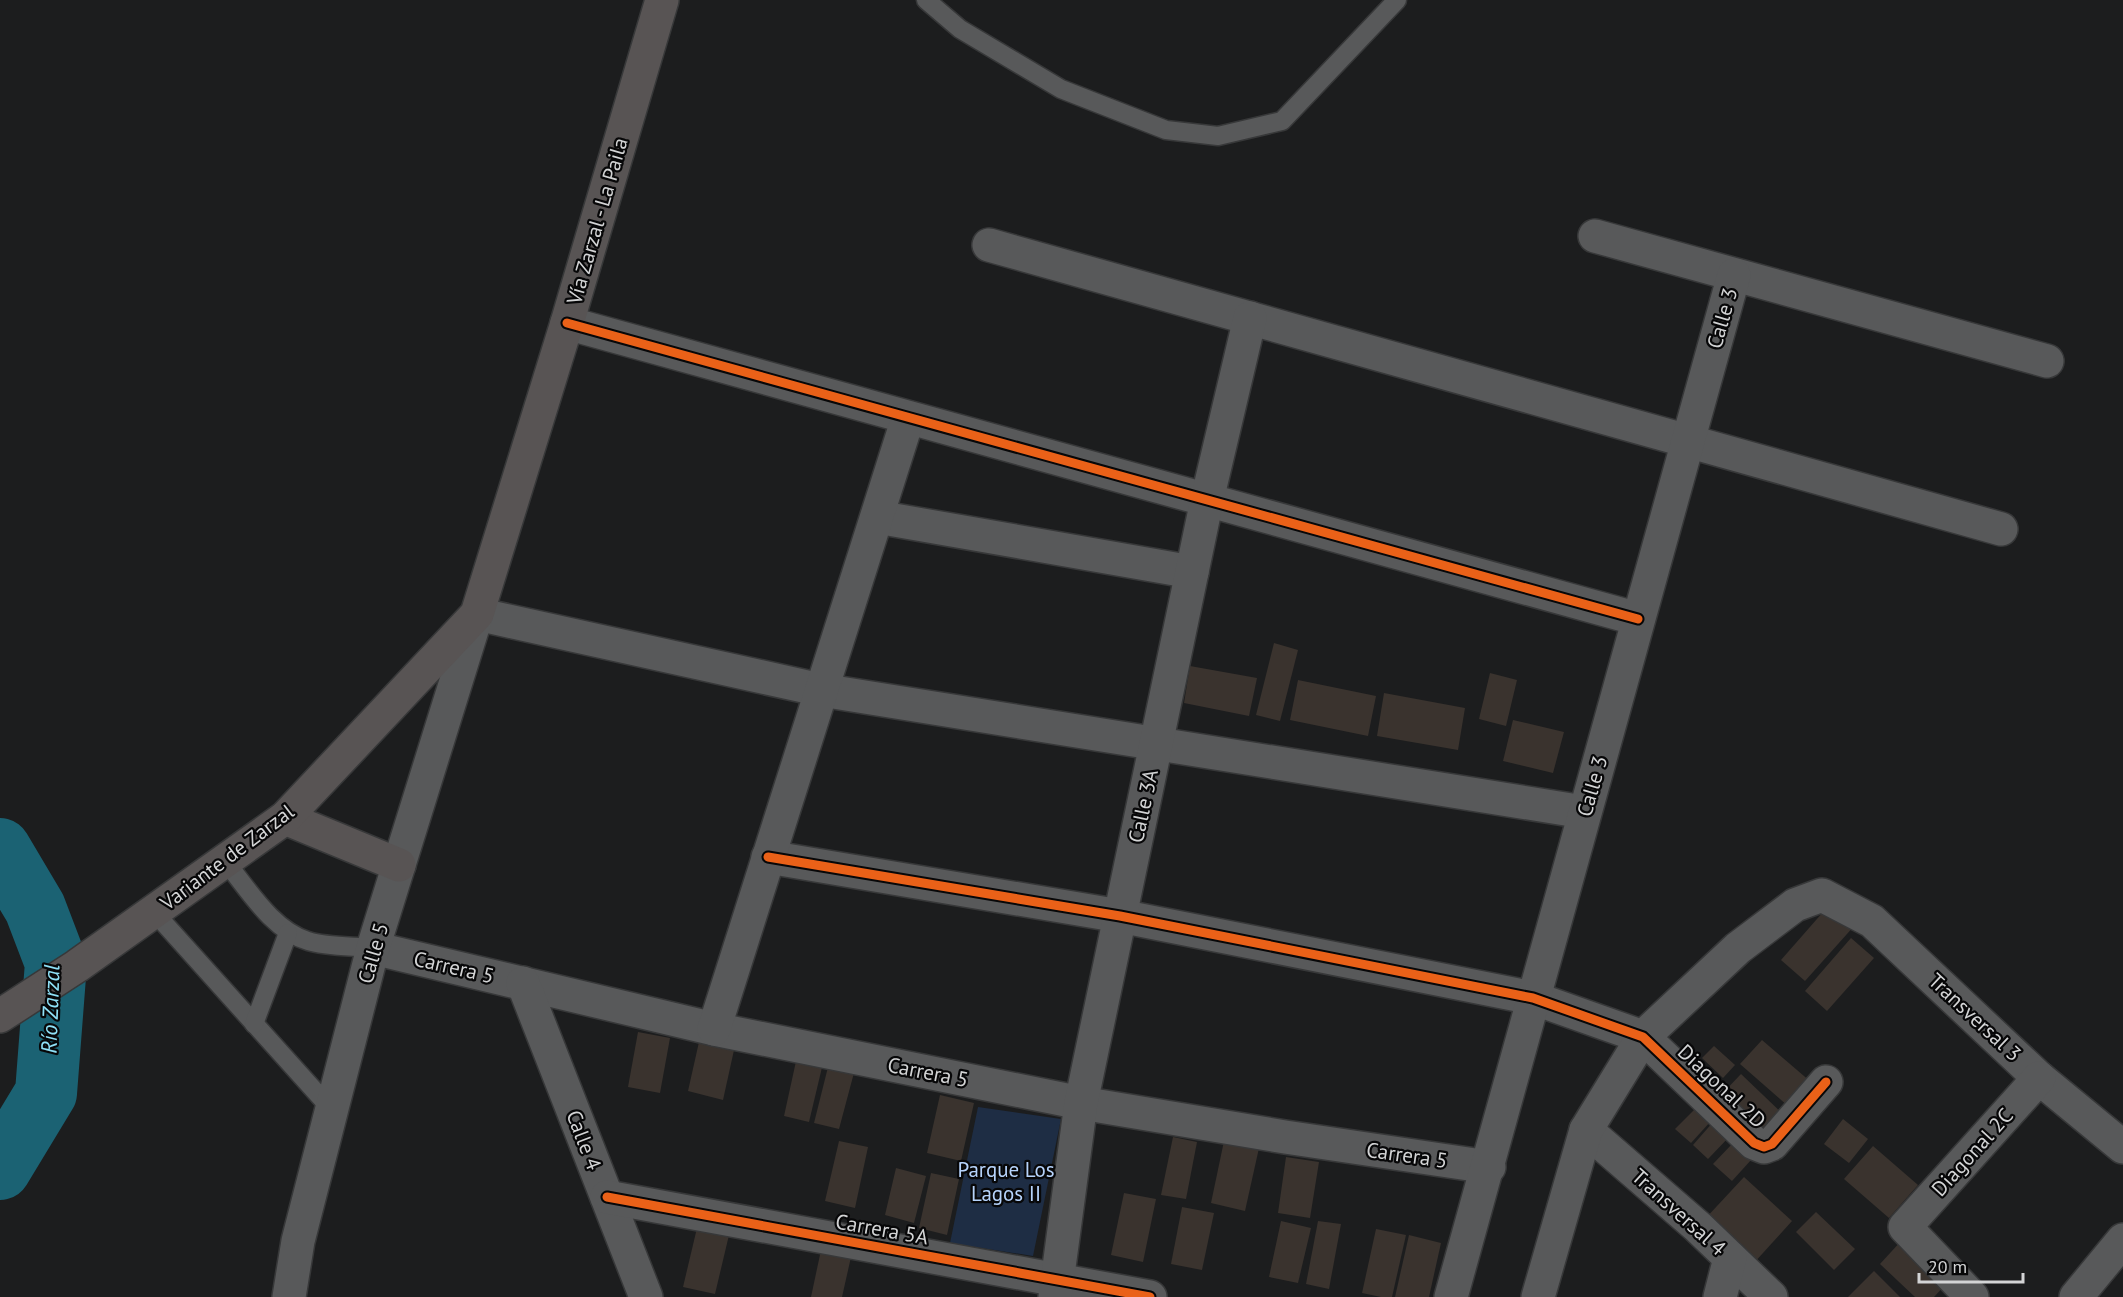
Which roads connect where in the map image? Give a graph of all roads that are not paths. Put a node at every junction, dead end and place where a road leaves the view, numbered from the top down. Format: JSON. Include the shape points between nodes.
{"nodes":[{"id":1,"x":662,"y":0,"type":"edge"},
{"id":2,"x":926,"y":0,"type":"edge"},
{"id":3,"x":1397,"y":0,"type":"edge"},
{"id":4,"x":1595,"y":236,"type":"dead end"},
{"id":5,"x":989,"y":245,"type":"dead end"},
{"id":6,"x":1734,"y":275,"type":"junction"},
{"id":7,"x":1250,"y":318,"type":"junction"},
{"id":8,"x":567,"y":323,"type":"junction"},
{"id":9,"x":2047,"y":361,"type":"dead end"},
{"id":10,"x":908,"y":418,"type":"junction"},
{"id":11,"x":1688,"y":441,"type":"junction"},
{"id":12,"x":1207,"y":500,"type":"junction"},
{"id":13,"x":877,"y":517,"type":"junction"},
{"id":14,"x":2001,"y":529,"type":"dead end"},
{"id":15,"x":1192,"y":572,"type":"junction"},
{"id":16,"x":477,"y":614,"type":"junction"},
{"id":17,"x":1638,"y":619,"type":"junction"},
{"id":18,"x":822,"y":690,"type":"junction"},
{"id":19,"x":1156,"y":744,"type":"junction"},
{"id":20,"x":1584,"y":812,"type":"junction"},
{"id":21,"x":285,"y":818,"type":"junction"},
{"id":22,"x":768,"y":857,"type":"junction"},
{"id":23,"x":225,"y":861,"type":"junction"},
{"id":24,"x":399,"y":865,"type":"junction"},
{"id":25,"x":154,"y":912,"type":"junction"},
{"id":26,"x":1120,"y":916,"type":"junction"},
{"id":27,"x":288,"y":933,"type":"junction"},
{"id":28,"x":373,"y":948,"type":"junction"},
{"id":29,"x":523,"y":983,"type":"junction"},
{"id":30,"x":1533,"y":998,"type":"junction"},
{"id":31,"x":0,"y":1016,"type":"edge"},
{"id":32,"x":255,"y":1024,"type":"junction"},
{"id":33,"x":714,"y":1029,"type":"junction"},
{"id":34,"x":1643,"y":1037,"type":"junction"},
{"id":35,"x":2039,"y":1078,"type":"junction"},
{"id":36,"x":1826,"y":1082,"type":"dead end"},
{"id":37,"x":1081,"y":1103,"type":"junction"},
{"id":38,"x":332,"y":1110,"type":"junction"},
{"id":39,"x":1586,"y":1130,"type":"junction"},
{"id":40,"x":2123,"y":1147,"type":"edge"},
{"id":41,"x":1489,"y":1167,"type":"junction"},
{"id":42,"x":607,"y":1197,"type":"junction"},
{"id":43,"x":2123,"y":1240,"type":"edge"},
{"id":44,"x":1730,"y":1258,"type":"junction"},
{"id":45,"x":1056,"y":1289,"type":"edge"},
{"id":46,"x":289,"y":1297,"type":"edge"},
{"id":47,"x":646,"y":1297,"type":"edge"},
{"id":48,"x":1150,"y":1297,"type":"edge"},
{"id":49,"x":1451,"y":1297,"type":"edge"},
{"id":50,"x":1538,"y":1297,"type":"edge"},
{"id":51,"x":1720,"y":1297,"type":"edge"},
{"id":52,"x":1771,"y":1297,"type":"edge"},
{"id":53,"x":1972,"y":1297,"type":"edge"},
{"id":54,"x":2076,"y":1297,"type":"edge"}],
"edges":[{"from":1,"to":8,"type":"main road","name":"Vía Zarzal - La Paila"},
{"from":2,"to":3,"type":"lane","via":[[960,29],[1061,89],[1166,130],[1218,136],[1282,121]]},
{"from":4,"to":6,"type":"street"},
{"from":5,"to":7,"type":"street"},
{"from":6,"to":9,"type":"street"},
{"from":6,"to":11,"type":"street","name":"Calle 3"},
{"from":7,"to":11,"type":"street"},
{"from":7,"to":12,"type":"street","name":"Calle 3A"},
{"from":8,"to":10,"type":"street"},
{"from":8,"to":16,"type":"main road","name":"Vía Zarzal - La Paila"},
{"from":10,"to":12,"type":"street"},
{"from":10,"to":13,"type":"street"},
{"from":11,"to":14,"type":"street"},
{"from":11,"to":17,"type":"street","name":"Calle 3"},
{"from":12,"to":15,"type":"street","name":"Calle 3A"},
{"from":12,"to":17,"type":"street"},
{"from":13,"to":15,"type":"street"},
{"from":13,"to":18,"type":"street"},
{"from":15,"to":19,"type":"street","name":"Calle 3A"},
{"from":16,"to":18,"type":"street"},
{"from":16,"to":21,"type":"main road","name":"Variante de Zarzal"},
{"from":16,"to":24,"type":"street","name":"Calle 5"},
{"from":17,"to":20,"type":"street","name":"Calle 3"},
{"from":18,"to":19,"type":"street"},
{"from":18,"to":22,"type":"street"},
{"from":19,"to":20,"type":"street"},
{"from":19,"to":26,"type":"street","name":"Calle 3A"},
{"from":20,"to":30,"type":"street","name":"Calle 3"},
{"from":21,"to":23,"type":"main road","name":"Variante de Zarzal"},
{"from":21,"to":24,"type":"main road"},
{"from":22,"to":26,"type":"street"},
{"from":22,"to":33,"type":"street"},
{"from":23,"to":25,"type":"main road","name":"Variante de Zarzal"},
{"from":23,"to":27,"type":"lane"},
{"from":24,"to":28,"type":"street","name":"Calle 5"},
{"from":25,"to":31,"type":"main road","name":"Variante de Zarzal"},
{"from":25,"to":32,"type":"lane"},
{"from":26,"to":30,"type":"street"},
{"from":26,"to":37,"type":"street","name":"Calle 3A"},
{"from":27,"to":28,"type":"lane","via":[[310,942]]},
{"from":27,"to":32,"type":"lane"},
{"from":28,"to":29,"type":"street","name":"Carrera 5"},
{"from":28,"to":38,"type":"street","name":"Calle 5"},
{"from":29,"to":33,"type":"street","name":"Carrera 5"},
{"from":29,"to":42,"type":"street","name":"Calle 4"},
{"from":30,"to":34,"type":"street"},
{"from":30,"to":41,"type":"street","name":"Calle 3"},
{"from":32,"to":38,"type":"lane"},
{"from":33,"to":37,"type":"street","name":"Carrera 5"},
{"from":34,"to":35,"type":"street","name":"Transversal 3","via":[[1738,948],[1795,904],[1822,895],[1872,921]]},
{"from":34,"to":36,"type":"street","name":"Diagonal 2D","via":[[1754,1143],[1764,1147],[1772,1144]]},
{"from":34,"to":39,"type":"street"},
{"from":35,"to":40,"type":"street","name":"Transversal 3"},
{"from":35,"to":53,"type":"street","name":"Diagonal 2C","via":[[1905,1227]]},
{"from":37,"to":41,"type":"street","name":"Carrera 5"},
{"from":37,"to":45,"type":"street","name":"Calle 3A"},
{"from":38,"to":46,"type":"street","name":"Calle 5","via":[[298,1241]]},
{"from":39,"to":44,"type":"street","name":"Transversal 4"},
{"from":39,"to":50,"type":"street"},
{"from":41,"to":49,"type":"street","name":"Calle 3"},
{"from":42,"to":45,"type":"street","name":"Carrera 5A"},
{"from":42,"to":47,"type":"street","name":"Calle 4"},
{"from":43,"to":54,"type":"street"},
{"from":44,"to":51,"type":"street"},
{"from":44,"to":52,"type":"street","name":"Transversal 4"},
{"from":45,"to":48,"type":"street","name":"Carrera 5A"}]}
